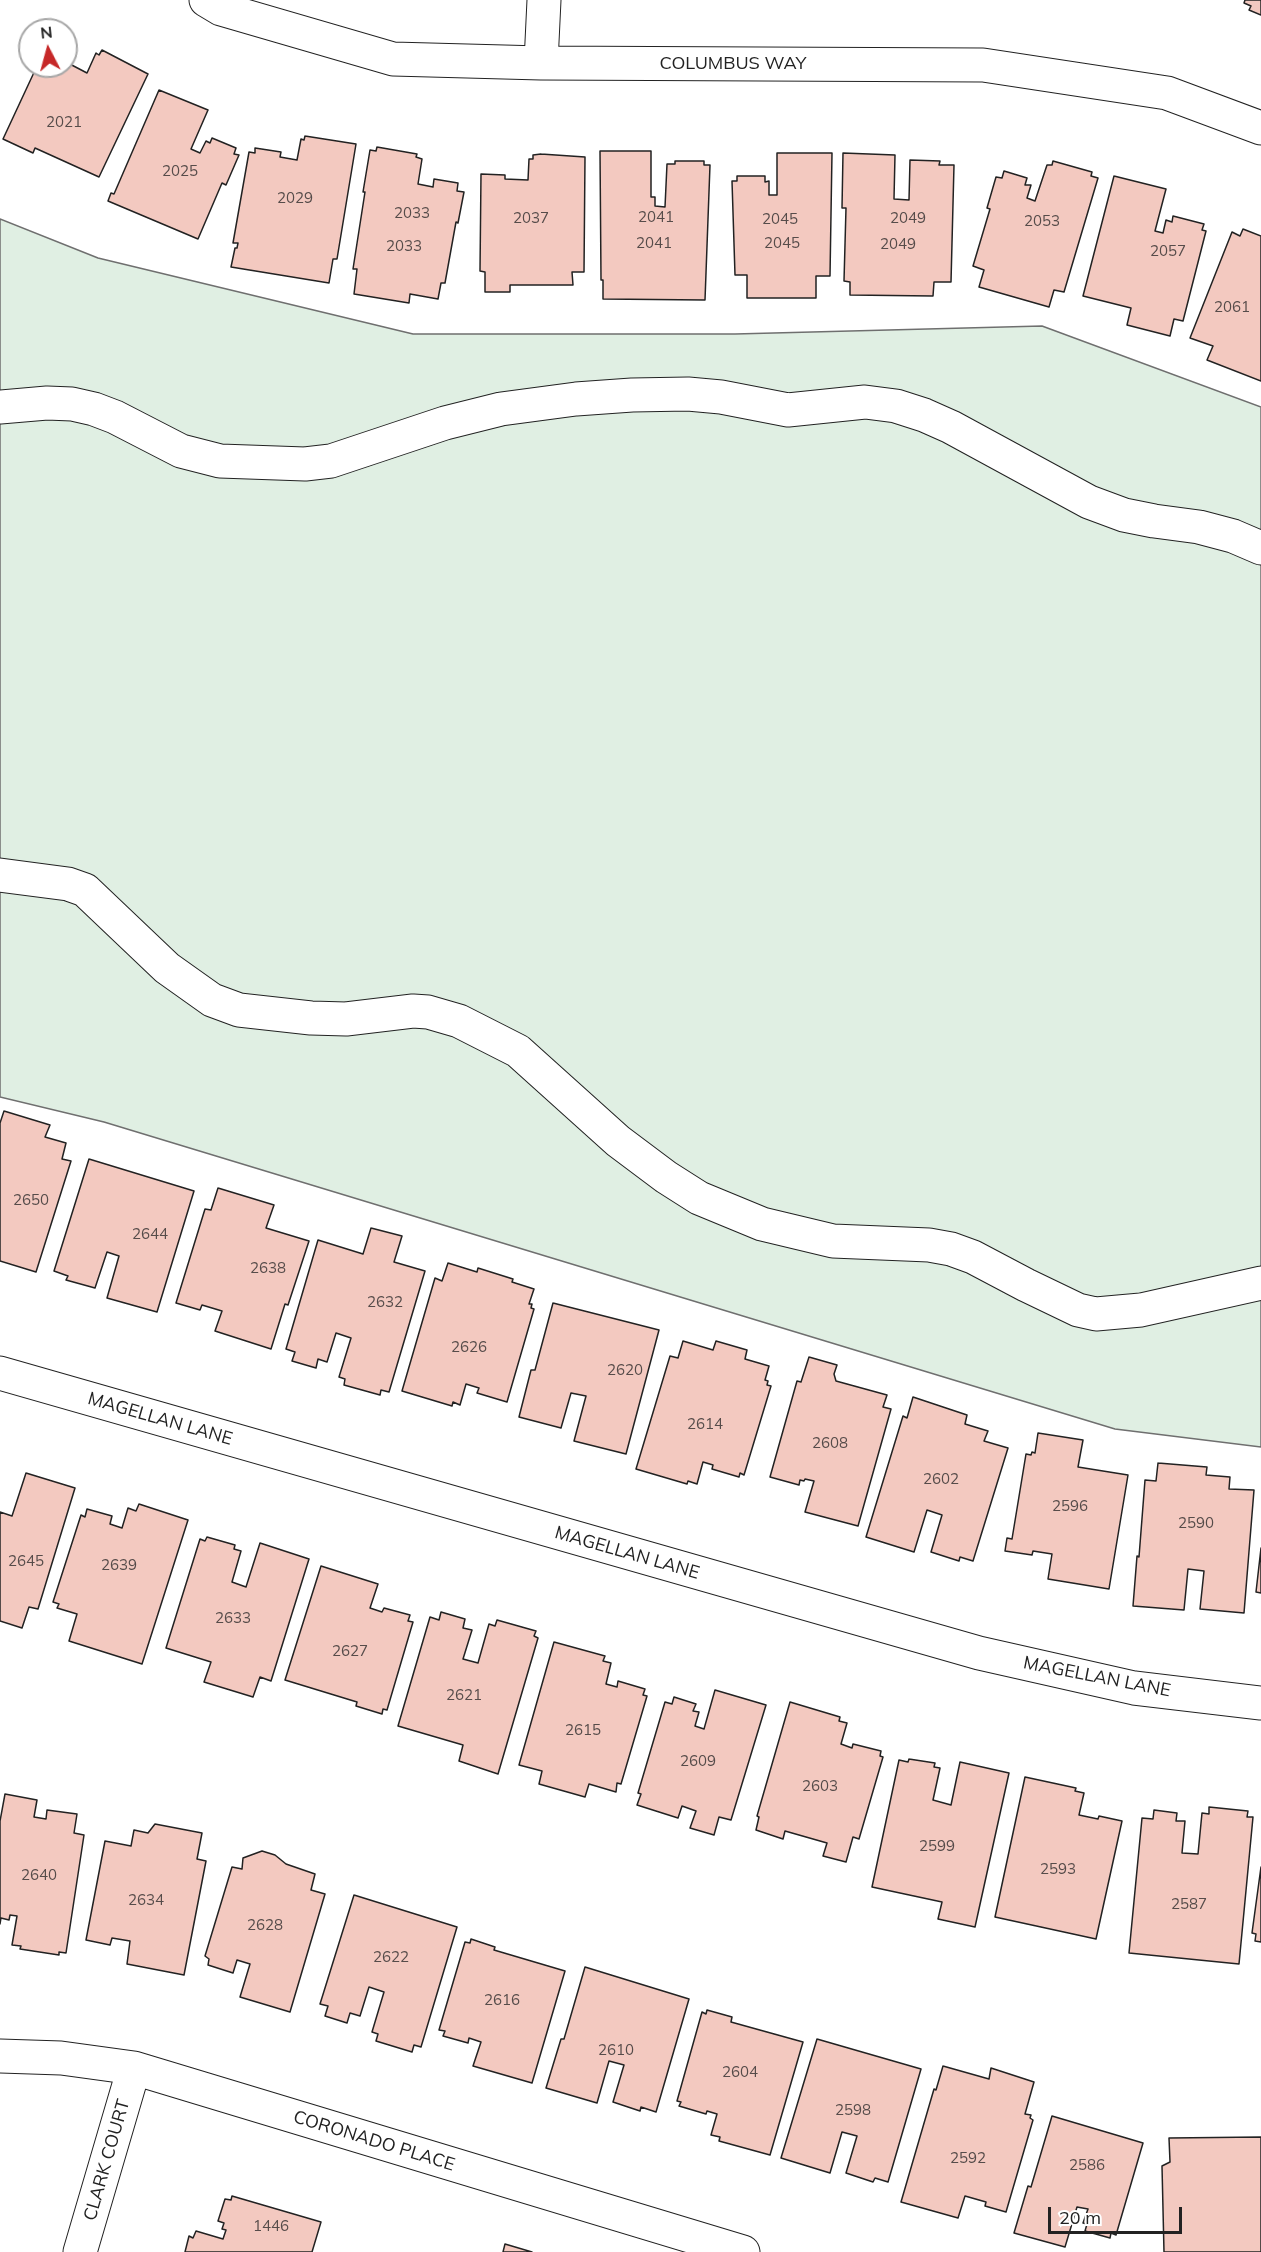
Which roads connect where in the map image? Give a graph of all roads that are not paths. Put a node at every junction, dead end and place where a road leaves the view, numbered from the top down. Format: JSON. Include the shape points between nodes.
{"nodes":[{"id":1,"x":206,"y":0,"type":"edge"},
{"id":2,"x":544,"y":0,"type":"edge"},
{"id":3,"x":540,"y":63,"type":"junction"},
{"id":4,"x":1261,"y":128,"type":"edge"},
{"id":5,"x":0,"y":406,"type":"edge"},
{"id":6,"x":1261,"y":548,"type":"edge"},
{"id":7,"x":0,"y":874,"type":"edge"},
{"id":8,"x":1261,"y":1283,"type":"edge"},
{"id":9,"x":0,"y":1373,"type":"edge"},
{"id":10,"x":1261,"y":1703,"type":"edge"},
{"id":11,"x":0,"y":2056,"type":"edge"},
{"id":12,"x":134,"y":2068,"type":"junction"},
{"id":13,"x":692,"y":2245,"type":"edge"},
{"id":14,"x":80,"y":2252,"type":"edge"},
{"id":15,"x":742,"y":2252,"type":"edge"}],
"edges":[{"from":1,"to":3,"type":"street","name":"COLUMBUS WAY","via":[[221,9],[393,59]]},
{"from":2,"to":3,"type":"street"},
{"from":3,"to":4,"type":"street","name":"COLUMBUS WAY","via":[[983,64],[1167,93]]},
{"from":5,"to":6,"type":"street","via":[[72,404],[115,417],[181,451],[220,461],[305,464],[331,461],[445,423],[555,401],[688,394],[788,410],[865,402],[886,404],[924,414],[951,427],[1089,502],[1124,515],[1233,536]]},
{"from":7,"to":8,"type":"street","via":[[85,890],[167,968],[212,1000],[239,1010],[346,1019],[413,1011],[459,1020],[518,1051],[618,1141],[666,1177],[699,1198],[762,1224],[833,1241],[951,1249],[1078,1310],[1096,1314],[1141,1310]]},
{"from":9,"to":10,"type":"street","name":"MAGELLAN LANE","via":[[979,1653],[1134,1688]]},
{"from":11,"to":12,"type":"street","name":"CORONADO PLACE","via":[[61,2058]]},
{"from":12,"to":13,"type":"street","name":"CORONADO PLACE"},
{"from":12,"to":14,"type":"street","name":"CLARK COURT"},
{"from":13,"to":15,"type":"street","name":"CORONADO PLACE"}]}
